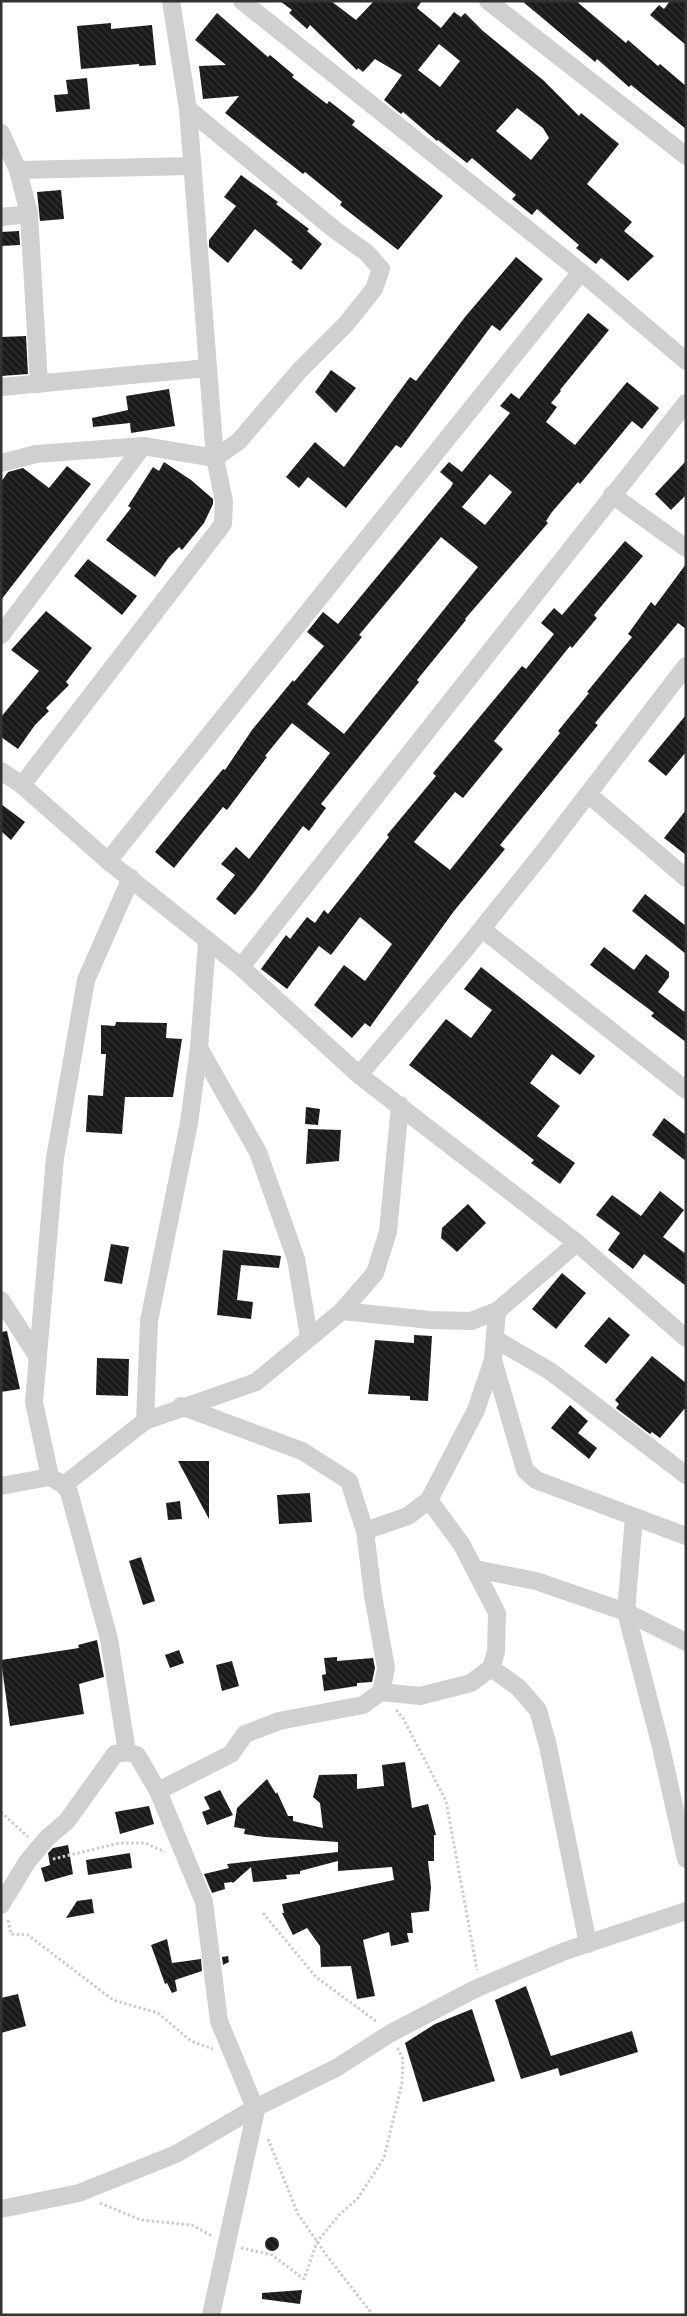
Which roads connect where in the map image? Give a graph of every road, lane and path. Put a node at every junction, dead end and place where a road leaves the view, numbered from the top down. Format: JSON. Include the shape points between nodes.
{"nodes":[{"id":1,"x":171,"y":1,"type":"edge"},
{"id":2,"x":242,"y":1,"type":"edge"},
{"id":3,"x":488,"y":1,"type":"edge"},
{"id":4,"x":188,"y":109,"type":"junction"},
{"id":5,"x":1,"y":133,"type":"edge"},
{"id":6,"x":686,"y":156,"type":"edge"},
{"id":7,"x":192,"y":166,"type":"junction"},
{"id":8,"x":18,"y":170,"type":"junction"},
{"id":9,"x":29,"y":214,"type":"junction"},
{"id":10,"x":1,"y":217,"type":"edge"},
{"id":11,"x":581,"y":272,"type":"junction"},
{"id":12,"x":686,"y":361,"type":"edge"},
{"id":13,"x":208,"y":368,"type":"junction"},
{"id":14,"x":39,"y":384,"type":"junction"},
{"id":15,"x":1,"y":387,"type":"edge"},
{"id":16,"x":686,"y":403,"type":"edge"},
{"id":17,"x":144,"y":446,"type":"junction"},
{"id":18,"x":215,"y":458,"type":"junction"},
{"id":19,"x":1,"y":463,"type":"edge"},
{"id":20,"x":612,"y":495,"type":"junction"},
{"id":21,"x":686,"y":548,"type":"edge"},
{"id":22,"x":1,"y":635,"type":"edge"},
{"id":23,"x":686,"y":666,"type":"edge"},
{"id":24,"x":1,"y":771,"type":"edge"},
{"id":25,"x":22,"y":784,"type":"junction"},
{"id":26,"x":588,"y":794,"type":"junction"},
{"id":27,"x":108,"y":861,"type":"junction"},
{"id":28,"x":131,"y":878,"type":"junction"},
{"id":29,"x":686,"y":878,"type":"edge"},
{"id":30,"x":482,"y":929,"type":"junction"},
{"id":31,"x":207,"y":942,"type":"junction"},
{"id":32,"x":241,"y":967,"type":"junction"},
{"id":33,"x":199,"y":1048,"type":"junction"},
{"id":34,"x":358,"y":1075,"type":"junction"},
{"id":35,"x":686,"y":1090,"type":"edge"},
{"id":36,"x":400,"y":1105,"type":"junction"},
{"id":37,"x":577,"y":1243,"type":"junction"},
{"id":38,"x":1,"y":1300,"type":"edge"},
{"id":39,"x":342,"y":1311,"type":"junction"},
{"id":40,"x":497,"y":1311,"type":"junction"},
{"id":41,"x":309,"y":1337,"type":"junction"},
{"id":42,"x":686,"y":1338,"type":"edge"},
{"id":43,"x":495,"y":1339,"type":"junction"},
{"id":44,"x":37,"y":1356,"type":"junction"},
{"id":45,"x":493,"y":1360,"type":"junction"},
{"id":46,"x":181,"y":1406,"type":"junction"},
{"id":47,"x":145,"y":1421,"type":"junction"},
{"id":48,"x":686,"y":1475,"type":"edge"},
{"id":49,"x":57,"y":1481,"type":"junction"},
{"id":50,"x":1,"y":1486,"type":"edge"},
{"id":51,"x":429,"y":1500,"type":"junction"},
{"id":52,"x":634,"y":1517,"type":"junction"},
{"id":53,"x":365,"y":1530,"type":"junction"},
{"id":54,"x":686,"y":1536,"type":"edge"},
{"id":55,"x":474,"y":1569,"type":"junction"},
{"id":56,"x":626,"y":1612,"type":"junction"},
{"id":57,"x":686,"y":1642,"type":"edge"},
{"id":58,"x":491,"y":1668,"type":"junction"},
{"id":59,"x":381,"y":1692,"type":"junction"},
{"id":60,"x":127,"y":1752,"type":"junction"},
{"id":61,"x":158,"y":1791,"type":"junction"},
{"id":62,"x":1,"y":1812,"type":"edge"},
{"id":63,"x":39,"y":1848,"type":"junction"},
{"id":64,"x":170,"y":1855,"type":"dead end"},
{"id":65,"x":686,"y":1859,"type":"edge"},
{"id":66,"x":27,"y":1862,"type":"junction"},
{"id":67,"x":2,"y":1903,"type":"edge"},
{"id":68,"x":686,"y":1911,"type":"edge"},
{"id":69,"x":263,"y":1913,"type":"dead end"},
{"id":70,"x":588,"y":1944,"type":"junction"},
{"id":71,"x":481,"y":1987,"type":"junction"},
{"id":72,"x":391,"y":2033,"type":"junction"},
{"id":73,"x":234,"y":2057,"type":"junction"},
{"id":74,"x":256,"y":2109,"type":"junction"},
{"id":75,"x":267,"y":2138,"type":"dead end"},
{"id":76,"x":79,"y":2193,"type":"junction"},
{"id":77,"x":1,"y":2209,"type":"edge"},
{"id":78,"x":317,"y":2242,"type":"junction"},
{"id":79,"x":226,"y":2244,"type":"junction"},
{"id":80,"x":211,"y":2315,"type":"edge"},
{"id":81,"x":373,"y":2315,"type":"edge"}],
"edges":[{"from":1,"to":4,"type":"street"},
{"from":2,"to":11,"type":"street"},
{"from":3,"to":6,"type":"street"},
{"from":4,"to":7,"type":"street"},
{"from":4,"to":18,"type":"street","via":[[367,253],[381,269],[374,289],[346,324],[300,370],[239,441]]},
{"from":5,"to":8,"type":"street"},
{"from":7,"to":8,"type":"street"},
{"from":7,"to":13,"type":"street"},
{"from":8,"to":9,"type":"street"},
{"from":9,"to":10,"type":"street"},
{"from":9,"to":14,"type":"street"},
{"from":11,"to":12,"type":"street"},
{"from":11,"to":27,"type":"street"},
{"from":13,"to":14,"type":"street"},
{"from":13,"to":18,"type":"street"},
{"from":14,"to":15,"type":"street"},
{"from":16,"to":20,"type":"street"},
{"from":17,"to":18,"type":"street"},
{"from":17,"to":19,"type":"street","via":[[36,454]]},
{"from":17,"to":22,"type":"street"},
{"from":18,"to":25,"type":"street","via":[[224,501],[223,524]]},
{"from":20,"to":21,"type":"street"},
{"from":20,"to":32,"type":"street"},
{"from":23,"to":26,"type":"street"},
{"from":24,"to":25,"type":"street"},
{"from":25,"to":27,"type":"street"},
{"from":26,"to":29,"type":"street"},
{"from":26,"to":30,"type":"street"},
{"from":27,"to":28,"type":"street"},
{"from":28,"to":31,"type":"street"},
{"from":28,"to":44,"type":"street","via":[[86,980],[56,1158]]},
{"from":30,"to":34,"type":"street"},
{"from":30,"to":35,"type":"street"},
{"from":31,"to":32,"type":"street"},
{"from":31,"to":33,"type":"street"},
{"from":32,"to":34,"type":"street"},
{"from":33,"to":41,"type":"street","via":[[258,1152],[296,1259]]},
{"from":33,"to":47,"type":"street","via":[[189,1123],[149,1321]]},
{"from":34,"to":36,"type":"street"},
{"from":36,"to":37,"type":"street"},
{"from":36,"to":39,"type":"street","via":[[388,1232],[375,1273]]},
{"from":37,"to":40,"type":"street"},
{"from":37,"to":42,"type":"street"},
{"from":38,"to":44,"type":"street"},
{"from":39,"to":40,"type":"street","via":[[471,1321]]},
{"from":39,"to":41,"type":"street"},
{"from":40,"to":43,"type":"street"},
{"from":41,"to":46,"type":"street","via":[[256,1382]]},
{"from":43,"to":45,"type":"street"},
{"from":43,"to":48,"type":"street","via":[[550,1371]]},
{"from":44,"to":49,"type":"street","via":[[34,1402]]},
{"from":45,"to":51,"type":"street","via":[[476,1410]]},
{"from":45,"to":52,"type":"street","via":[[525,1470],[536,1480]]},
{"from":46,"to":47,"type":"street"},
{"from":46,"to":53,"type":"street","via":[[302,1451],[349,1481]]},
{"from":47,"to":49,"type":"street"},
{"from":49,"to":50,"type":"street"},
{"from":49,"to":60,"type":"street","via":[[70,1492],[109,1639]]},
{"from":51,"to":53,"type":"street","via":[[408,1516]]},
{"from":51,"to":55,"type":"street","via":[[462,1545]]},
{"from":52,"to":54,"type":"street"},
{"from":52,"to":56,"type":"street"},
{"from":53,"to":59,"type":"street","via":[[372,1595],[386,1668]]},
{"from":55,"to":56,"type":"street","via":[[536,1581]]},
{"from":55,"to":58,"type":"street","via":[[498,1613],[496,1652]]},
{"from":56,"to":57,"type":"street"},
{"from":56,"to":65,"type":"street"},
{"from":58,"to":59,"type":"street","via":[[471,1683],[439,1692],[420,1696]]},
{"from":58,"to":70,"type":"street","via":[[518,1687],[538,1710]]},
{"from":59,"to":61,"type":"street","via":[[363,1705],[279,1721],[245,1734],[231,1754]]},
{"from":59,"to":71,"type":"path","via":[[403,1718],[446,1801]]},
{"from":60,"to":61,"type":"street","via":[[137,1755]]},
{"from":60,"to":63,"type":"street","via":[[115,1754],[67,1821]]},
{"from":61,"to":73,"type":"street","via":[[204,1902],[219,2021]]},
{"from":62,"to":63,"type":"path"},
{"from":63,"to":66,"type":"street"},
{"from":64,"to":66,"type":"path","via":[[145,1844],[120,1842]]},
{"from":66,"to":67,"type":"street"},
{"from":67,"to":73,"type":"path","via":[[12,1934],[28,1935],[113,2000],[158,2013],[191,2040]]},
{"from":68,"to":70,"type":"street"},
{"from":69,"to":72,"type":"path","via":[[316,1977]]},
{"from":70,"to":71,"type":"street"},
{"from":71,"to":72,"type":"street"},
{"from":72,"to":74,"type":"street","via":[[336,2068]]},
{"from":72,"to":78,"type":"path","via":[[403,2059],[402,2082],[384,2158],[358,2198]]},
{"from":73,"to":74,"type":"street"},
{"from":74,"to":76,"type":"street","via":[[176,2154]]},
{"from":74,"to":79,"type":"street"},
{"from":75,"to":78,"type":"path","via":[[298,2214]]},
{"from":76,"to":77,"type":"street"},
{"from":76,"to":79,"type":"path","via":[[141,2220],[192,2225]]},
{"from":78,"to":79,"type":"path","via":[[304,2280],[272,2255]]},
{"from":78,"to":81,"type":"path"},
{"from":79,"to":80,"type":"street"}]}
